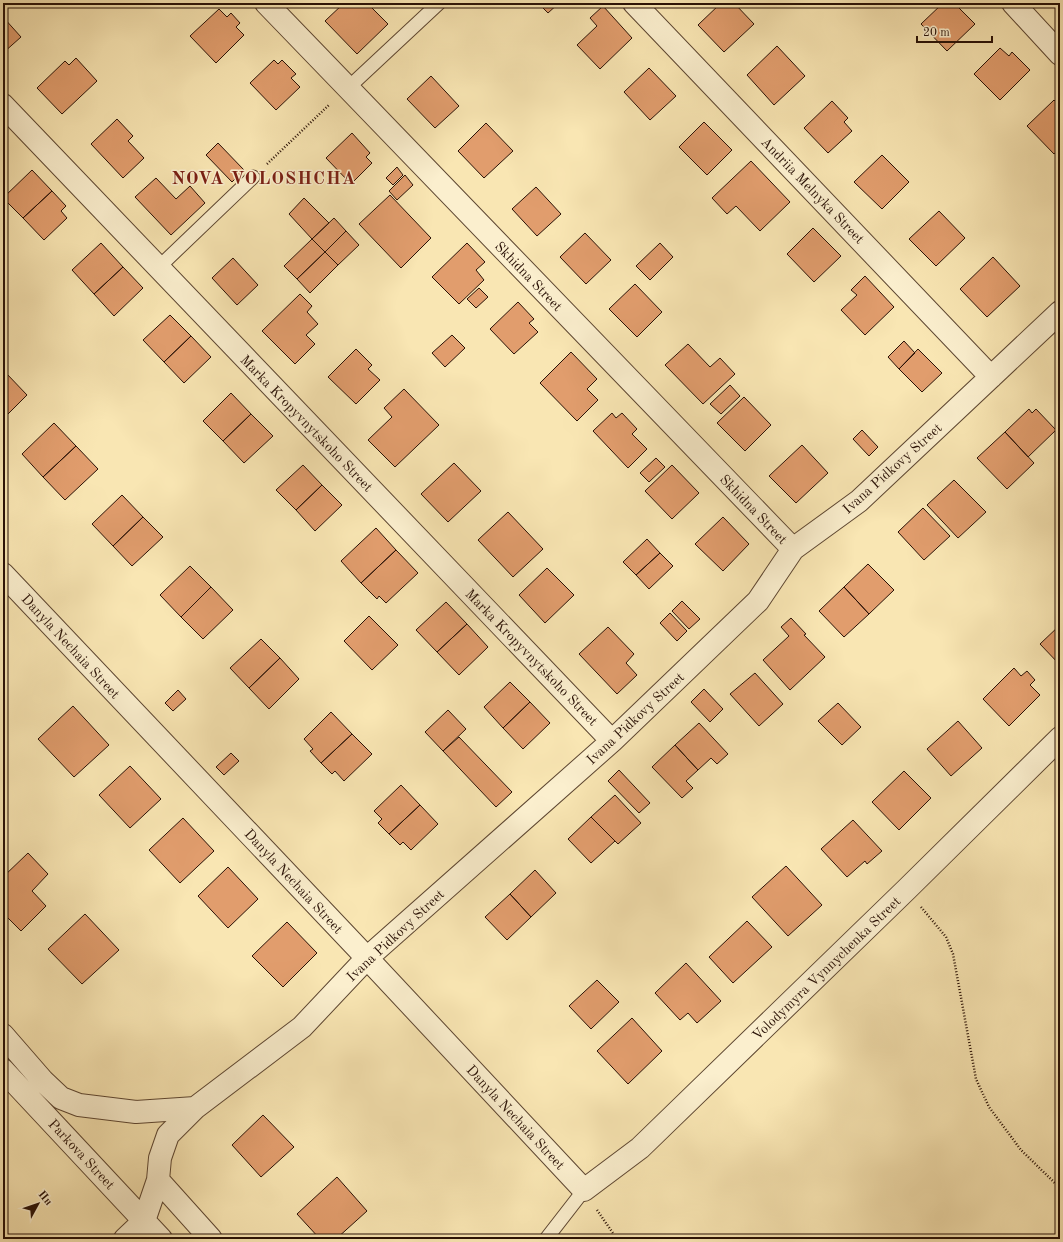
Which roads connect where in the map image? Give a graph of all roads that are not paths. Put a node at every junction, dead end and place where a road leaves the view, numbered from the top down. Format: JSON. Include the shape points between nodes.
{"nodes":[{"id":1,"x":266,"y":3,"type":"edge"},
{"id":2,"x":440,"y":3,"type":"edge"},
{"id":3,"x":634,"y":3,"type":"edge"},
{"id":4,"x":1013,"y":3,"type":"edge"},
{"id":5,"x":1060,"y":54,"type":"edge"},
{"id":6,"x":348,"y":88,"type":"junction"},
{"id":7,"x":3,"y":105,"type":"edge"},
{"id":8,"x":253,"y":177,"type":"road end"},
{"id":9,"x":159,"y":267,"type":"junction"},
{"id":10,"x":1060,"y":312,"type":"edge"},
{"id":11,"x":991,"y":377,"type":"junction"},
{"id":12,"x":793,"y":549,"type":"junction"},
{"id":13,"x":3,"y":574,"type":"edge"},
{"id":14,"x":1060,"y":738,"type":"edge"},
{"id":15,"x":612,"y":741,"type":"junction"},
{"id":16,"x":367,"y":958,"type":"junction"},
{"id":17,"x":3,"y":1035,"type":"edge"},
{"id":18,"x":3,"y":1070,"type":"edge"},
{"id":19,"x":195,"y":1108,"type":"junction"},
{"id":20,"x":158,"y":1180,"type":"junction"},
{"id":21,"x":584,"y":1190,"type":"junction"},
{"id":22,"x":144,"y":1221,"type":"junction"},
{"id":23,"x":125,"y":1239,"type":"edge"},
{"id":24,"x":161,"y":1239,"type":"edge"},
{"id":25,"x":211,"y":1239,"type":"edge"},
{"id":26,"x":546,"y":1239,"type":"edge"}],
"edges":[{"from":1,"to":6,"type":"street","name":"Skhidna Street"},
{"from":2,"to":6,"type":"lane"},
{"from":3,"to":11,"type":"street","name":"Andriia Melnyka Street"},
{"from":4,"to":5,"type":"street"},
{"from":6,"to":12,"type":"street","name":"Skhidna Street"},
{"from":7,"to":9,"type":"street","name":"Marka Kropyvnytskoho Street"},
{"from":8,"to":9,"type":"lane"},
{"from":9,"to":15,"type":"street","name":"Marka Kropyvnytskoho Street"},
{"from":10,"to":11,"type":"street","name":"Ivana Pidkovy Street"},
{"from":11,"to":12,"type":"street","name":"Ivana Pidkovy Street","via":[[859,500]]},
{"from":12,"to":15,"type":"street","name":"Ivana Pidkovy Street","via":[[758,601]]},
{"from":13,"to":16,"type":"street","name":"Danyla Nechaia Street"},
{"from":14,"to":21,"type":"street","name":"Volodymyra Vynnychenka Street","via":[[640,1148]]},
{"from":15,"to":16,"type":"street","name":"Ivana Pidkovy Street"},
{"from":16,"to":19,"type":"street","name":"Ivana Pidkovy Street","via":[[302,1027]]},
{"from":16,"to":21,"type":"street","name":"Danyla Nechaia Street"},
{"from":17,"to":19,"type":"street","name":"Parkova Street","via":[[61,1098],[79,1105],[136,1112]]},
{"from":18,"to":22,"type":"street","name":"Parkova Street"},
{"from":19,"to":20,"type":"street","via":[[168,1135],[160,1158]]},
{"from":20,"to":22,"type":"street"},
{"from":20,"to":25,"type":"street"},
{"from":21,"to":26,"type":"lane"},
{"from":22,"to":23,"type":"street"},
{"from":22,"to":24,"type":"street","name":"Parkova Street"}]}
